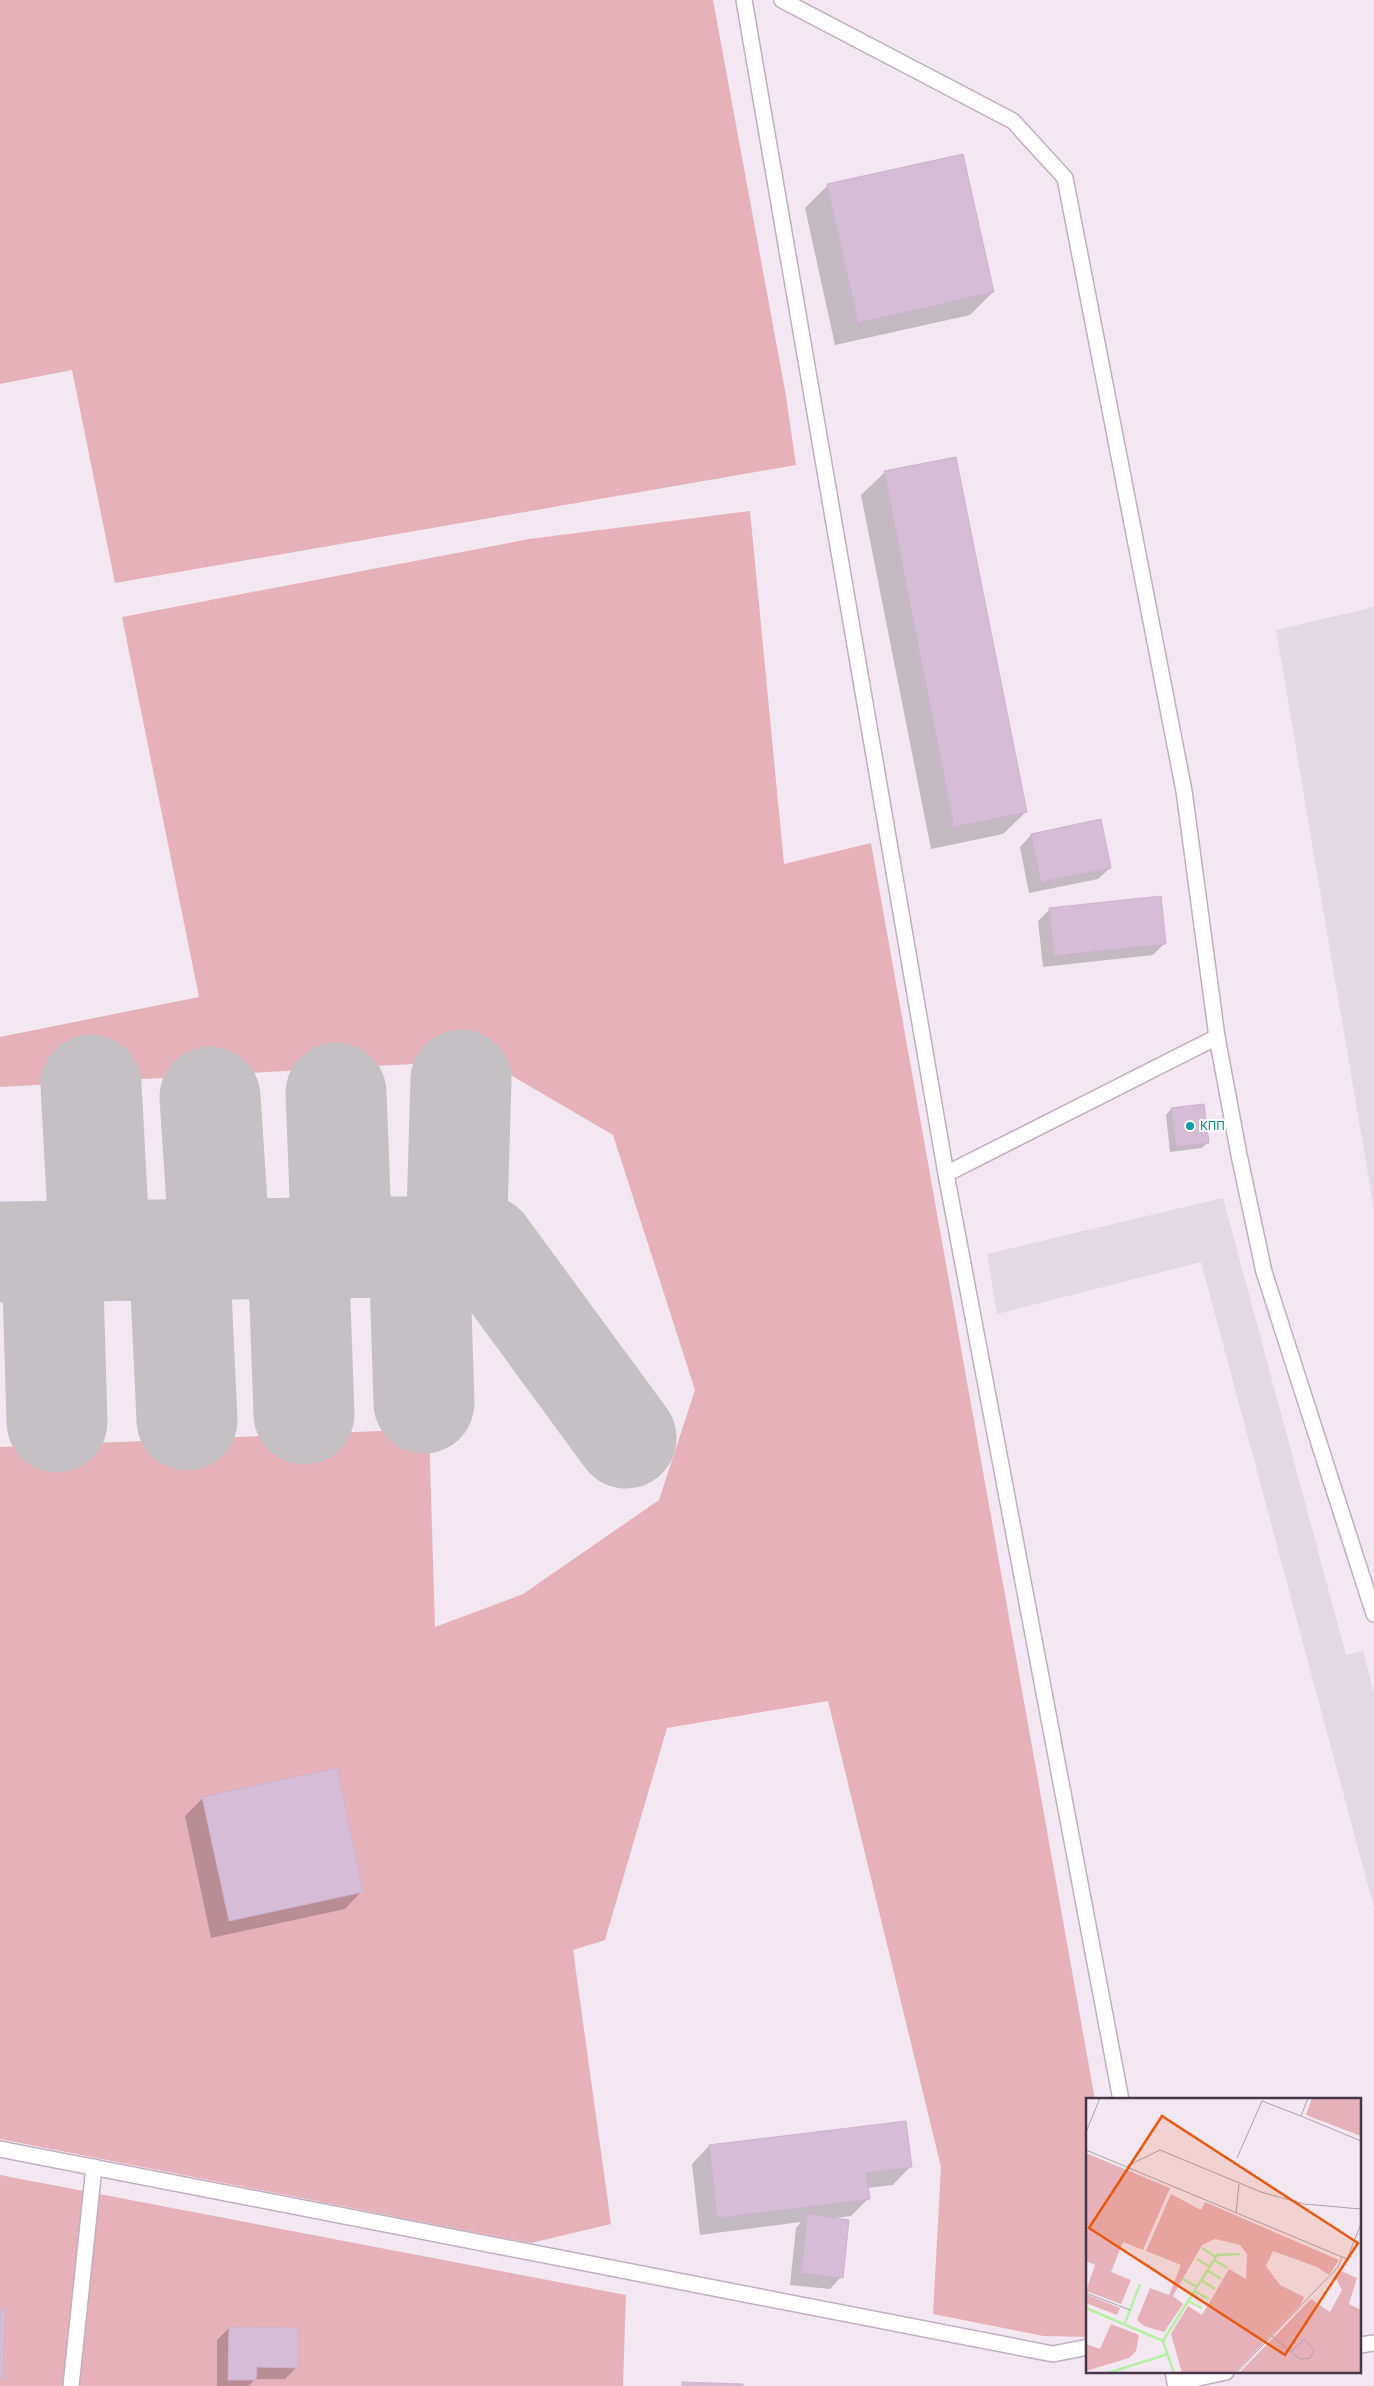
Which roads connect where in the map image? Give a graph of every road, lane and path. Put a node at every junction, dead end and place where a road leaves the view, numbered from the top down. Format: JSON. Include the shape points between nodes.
{"nodes":[{"id":1,"x":744,"y":0,"type":"edge"},
{"id":2,"x":782,"y":0,"type":"edge"},
{"id":3,"x":1217,"y":1037,"type":"junction"},
{"id":4,"x":946,"y":1174,"type":"junction"},
{"id":5,"x":1374,"y":1614,"type":"edge"},
{"id":6,"x":1121,"y":2098,"type":"edge"},
{"id":7,"x":0,"y":2149,"type":"edge"},
{"id":8,"x":94,"y":2167,"type":"junction"},
{"id":9,"x":1086,"y":2347,"type":"edge"},
{"id":10,"x":1172,"y":2374,"type":"edge"},
{"id":11,"x":1216,"y":2374,"type":"edge"},
{"id":12,"x":70,"y":2386,"type":"edge"}],
"edges":[{"from":1,"to":4,"type":"lane"},
{"from":2,"to":3,"type":"lane","via":[[1013,120],[1065,178],[1184,791]]},
{"from":3,"to":4,"type":"lane"},
{"from":3,"to":5,"type":"lane","via":[[1264,1272]]},
{"from":4,"to":6,"type":"lane"},
{"from":7,"to":8,"type":"lane"},
{"from":8,"to":9,"type":"lane","via":[[1053,2354]]},
{"from":8,"to":12,"type":"lane"},
{"from":10,"to":11,"type":"lane","via":[[1174,2382]]}]}
